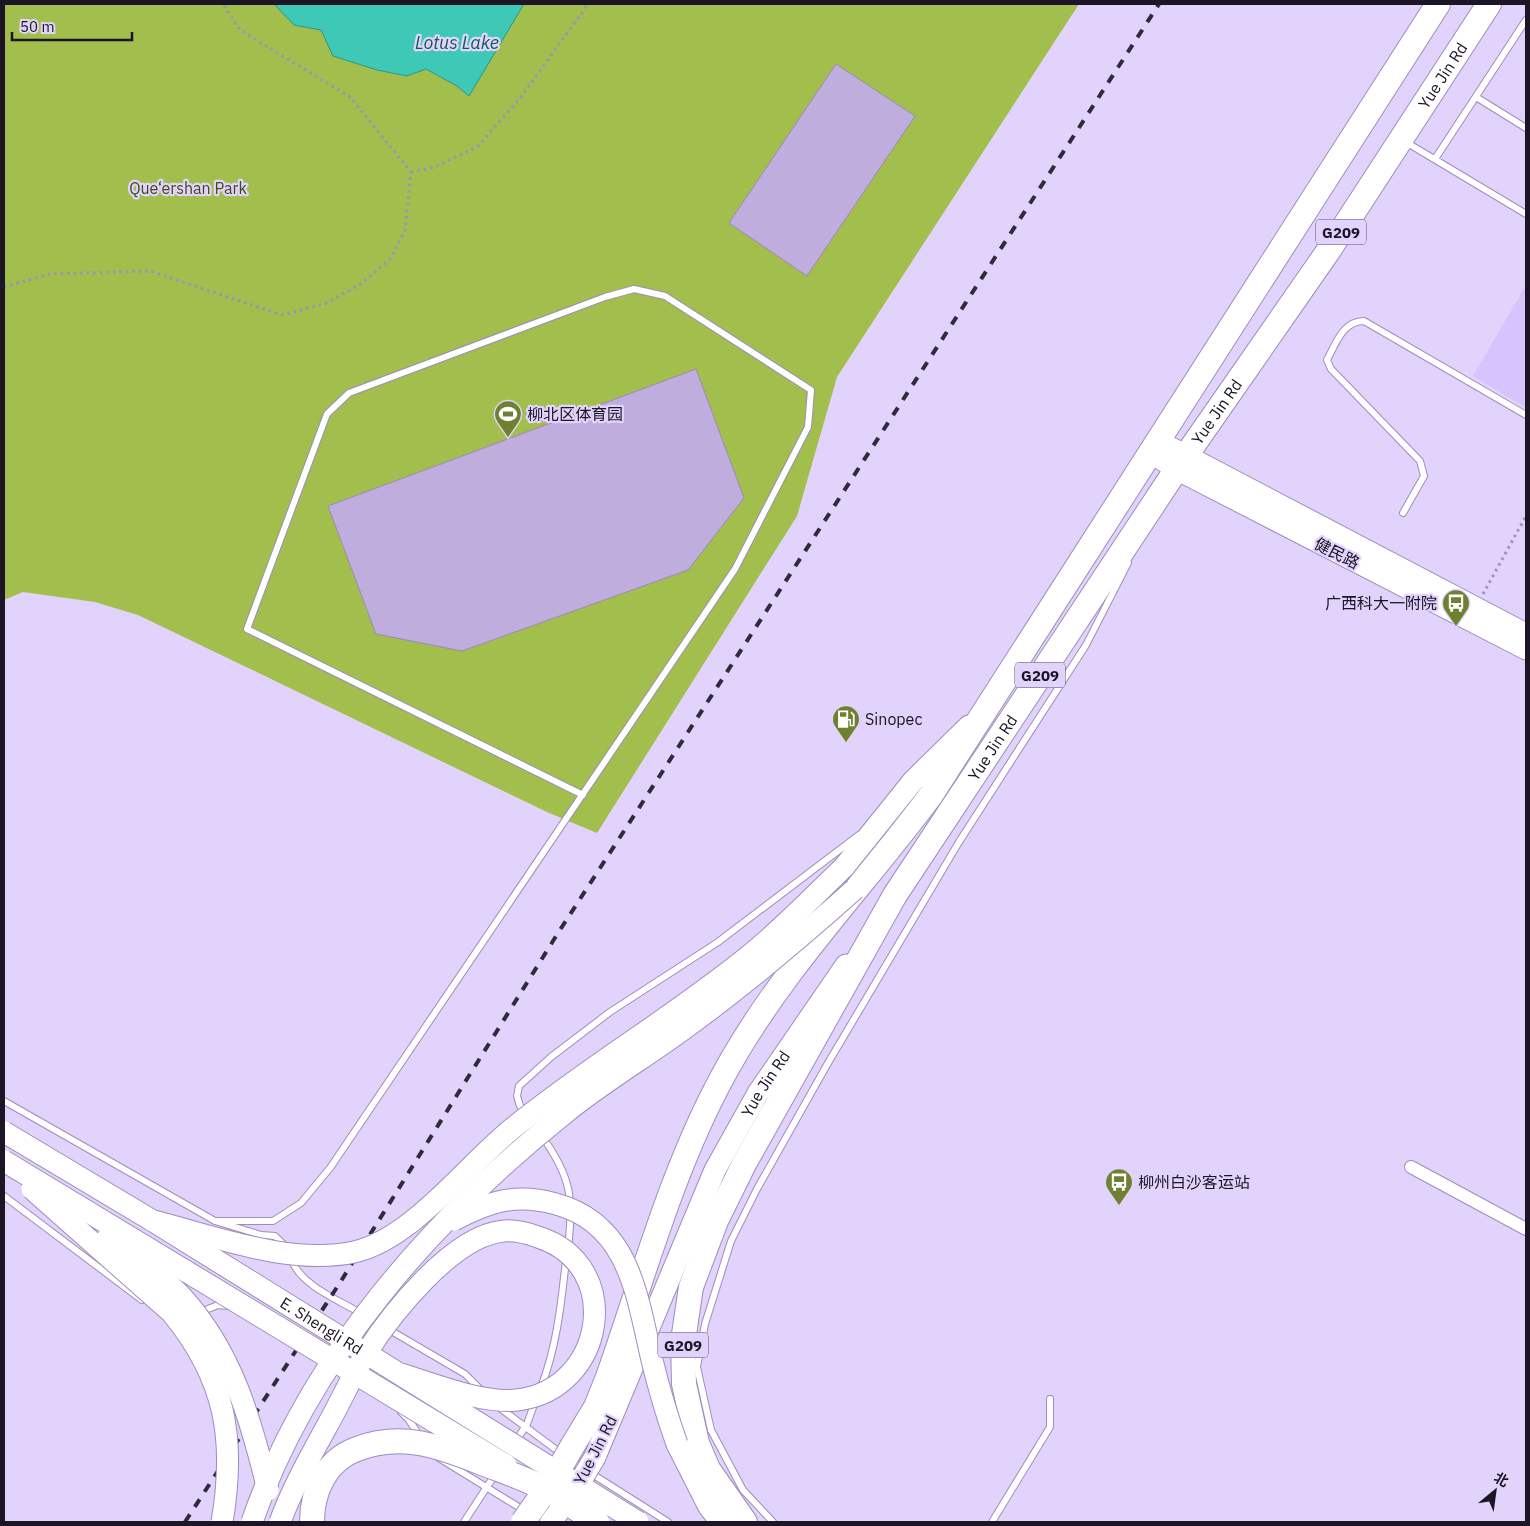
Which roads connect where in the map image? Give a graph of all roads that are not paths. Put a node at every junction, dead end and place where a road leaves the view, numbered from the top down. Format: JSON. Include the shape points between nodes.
{"nodes":[{"id":1,"x":1438,"y":4,"type":"edge"},
{"id":2,"x":1489,"y":4,"type":"edge"},
{"id":3,"x":1526,"y":20,"type":"edge"},
{"id":4,"x":1476,"y":97,"type":"junction"},
{"id":5,"x":1526,"y":128,"type":"edge"},
{"id":6,"x":1401,"y":139,"type":"junction"},
{"id":7,"x":1435,"y":159,"type":"junction"},
{"id":8,"x":1526,"y":214,"type":"edge"},
{"id":9,"x":1526,"y":415,"type":"edge"},
{"id":10,"x":1154,"y":447,"type":"junction"},
{"id":11,"x":1180,"y":463,"type":"junction"},
{"id":12,"x":1404,"y":514,"type":"dead end"},
{"id":13,"x":1140,"y":540,"type":"dead end"},
{"id":14,"x":1131,"y":557,"type":"dead end"},
{"id":15,"x":1526,"y":633,"type":"edge"},
{"id":16,"x":1526,"y":650,"type":"edge"},
{"id":17,"x":986,"y":708,"type":"junction"},
{"id":18,"x":583,"y":796,"type":"junction"},
{"id":19,"x":886,"y":816,"type":"junction"},
{"id":20,"x":859,"y":884,"type":"junction"},
{"id":21,"x":894,"y":894,"type":"junction"},
{"id":22,"x":4,"y":1101,"type":"edge"},
{"id":23,"x":530,"y":1121,"type":"dead end"},
{"id":24,"x":536,"y":1128,"type":"dead end"},
{"id":25,"x":4,"y":1132,"type":"edge"},
{"id":26,"x":4,"y":1160,"type":"edge"},
{"id":27,"x":1411,"y":1167,"type":"dead end"},
{"id":28,"x":4,"y":1168,"type":"edge"},
{"id":29,"x":34,"y":1190,"type":"junction"},
{"id":30,"x":4,"y":1196,"type":"edge"},
{"id":31,"x":153,"y":1221,"type":"junction"},
{"id":32,"x":215,"y":1221,"type":"junction"},
{"id":33,"x":1526,"y":1229,"type":"edge"},
{"id":34,"x":437,"y":1230,"type":"junction"},
{"id":35,"x":149,"y":1305,"type":"dead end"},
{"id":36,"x":162,"y":1315,"type":"dead end"},
{"id":37,"x":191,"y":1316,"type":"dead end"},
{"id":38,"x":182,"y":1319,"type":"dead end"},
{"id":39,"x":401,"y":1374,"type":"junction"},
{"id":40,"x":1050,"y":1398,"type":"dead end"},
{"id":41,"x":390,"y":1404,"type":"dead end"},
{"id":42,"x":398,"y":1409,"type":"dead end"},
{"id":43,"x":525,"y":1427,"type":"junction"},
{"id":44,"x":511,"y":1450,"type":"dead end"},
{"id":45,"x":506,"y":1457,"type":"dead end"},
{"id":46,"x":536,"y":1484,"type":"junction"},
{"id":47,"x":487,"y":1487,"type":"junction"},
{"id":48,"x":222,"y":1522,"type":"edge"},
{"id":49,"x":252,"y":1522,"type":"edge"},
{"id":50,"x":275,"y":1522,"type":"edge"},
{"id":51,"x":280,"y":1522,"type":"edge"},
{"id":52,"x":312,"y":1522,"type":"edge"},
{"id":53,"x":464,"y":1522,"type":"edge"},
{"id":54,"x":523,"y":1522,"type":"edge"},
{"id":55,"x":543,"y":1522,"type":"edge"},
{"id":56,"x":551,"y":1522,"type":"edge"},
{"id":57,"x":597,"y":1522,"type":"edge"},
{"id":58,"x":638,"y":1522,"type":"edge"},
{"id":59,"x":668,"y":1522,"type":"edge"},
{"id":60,"x":721,"y":1522,"type":"edge"},
{"id":61,"x":745,"y":1522,"type":"edge"},
{"id":62,"x":773,"y":1522,"type":"edge"},
{"id":63,"x":992,"y":1522,"type":"edge"}],
"edges":[{"from":1,"to":10,"type":"highway","name":"Yue Jin Rd","number":"G209"},
{"from":2,"to":6,"type":"highway","name":"Yue Jin Rd","number":"G209"},
{"from":3,"to":4,"type":"lane"},
{"from":4,"to":5,"type":"lane"},
{"from":4,"to":7,"type":"lane"},
{"from":6,"to":7,"type":"lane"},
{"from":6,"to":11,"type":"highway","name":"Yue Jin Rd","number":"G209","via":[[1329,250]]},
{"from":7,"to":8,"type":"lane"},
{"from":9,"to":12,"type":"lane","via":[[1364,320],[1344,329],[1327,360],[1331,369],[1420,460],[1424,476]]},
{"from":10,"to":11,"type":"main road","name":"健民路"},
{"from":10,"to":17,"type":"highway","name":"Yue Jin Rd","number":"G209"},
{"from":11,"to":13,"type":"lane"},
{"from":11,"to":15,"type":"main road","name":"健民路"},
{"from":11,"to":16,"type":"main road","name":"健民路"},
{"from":11,"to":21,"type":"highway","name":"Yue Jin Rd","number":"G209"},
{"from":14,"to":62,"type":"lane","via":[[1086,645],[959,842],[828,1063],[731,1241],[705,1324],[698,1367],[711,1430],[742,1490]]},
{"from":17,"to":19,"type":"main road","via":[[913,781]]},
{"from":17,"to":20,"type":"highway","name":"Yue Jin Rd","number":"G209","via":[[931,795]]},
{"from":18,"to":18,"type":"lane","via":[[247,629],[327,414],[350,393],[604,297],[634,289],[665,296],[811,390],[808,427],[735,569]]},
{"from":18,"to":32,"type":"lane","via":[[330,1168],[301,1203],[273,1221]]},
{"from":19,"to":23,"type":"lane","via":[[718,942],[610,1012],[551,1056],[519,1086],[520,1106]]},
{"from":19,"to":31,"type":"main road","bridge":true,"via":[[844,867],[780,930],[749,956],[549,1100],[491,1146],[426,1208],[379,1243],[348,1253],[296,1254]]},
{"from":20,"to":34,"type":"main road","name":"Yue Jin Rd","bridge":true,"via":[[749,980],[559,1118],[468,1197]]},
{"from":20,"to":54,"type":"highway","number":"G209","bridge":true,"via":[[774,992],[724,1073],[687,1152],[596,1407],[554,1478]]},
{"from":21,"to":56,"type":"main road","name":"Yue Jin Rd","bridge":true,"via":[[758,1093],[733,1136],[701,1202],[595,1457]]},
{"from":21,"to":61,"type":"highway","number":"G209","via":[[744,1164],[716,1221],[691,1287],[683,1362],[684,1384],[697,1444],[708,1469]]},
{"from":22,"to":32,"type":"lane"},
{"from":24,"to":43,"type":"lane","via":[[568,1179],[570,1234],[559,1323],[549,1365]]},
{"from":25,"to":31,"type":"main road","name":"E. Shengli Rd","bridge":true},
{"from":26,"to":46,"type":"main road","name":"E. Shengli Rd","bridge":true},
{"from":27,"to":33,"type":"street"},
{"from":28,"to":29,"type":"main road"},
{"from":29,"to":48,"type":"main road","bridge":true,"via":[[172,1313],[205,1361],[219,1395],[225,1424],[229,1465]]},
{"from":29,"to":50,"type":"main road","bridge":true,"via":[[154,1272],[182,1297],[197,1316],[224,1357],[239,1388],[259,1449]]},
{"from":30,"to":35,"type":"lane"},
{"from":31,"to":39,"type":"main road","name":"E. Shengli Rd","bridge":true},
{"from":32,"to":43,"type":"lane","via":[[261,1235],[276,1236],[286,1246],[293,1266],[310,1283],[465,1374],[502,1412]]},
{"from":34,"to":49,"type":"main road","name":"Yue Jin Rd","bridge":true,"via":[[395,1275],[324,1376],[288,1440]]},
{"from":34,"to":60,"type":"main road","bridge":true,"via":[[488,1203],[525,1198],[548,1201],[576,1211],[613,1240],[633,1280],[664,1408],[677,1444],[709,1507]]},
{"from":36,"to":38,"type":"lane"},
{"from":37,"to":41,"type":"lane","via":[[218,1305],[231,1306]]},
{"from":39,"to":51,"type":"main road","bridge":true,"via":[[505,1400],[530,1397],[556,1386],[576,1368],[590,1342],[596,1317],[595,1302],[586,1278],[572,1259],[555,1245],[543,1238],[516,1232],[488,1234],[439,1264],[365,1355]]},
{"from":39,"to":58,"type":"main road","name":"E. Shengli Rd","bridge":true},
{"from":40,"to":63,"type":"lane","via":[[1050,1427]]},
{"from":42,"to":47,"type":"lane","via":[[427,1449]]},
{"from":43,"to":44,"type":"lane"},
{"from":43,"to":59,"type":"lane"},
{"from":45,"to":47,"type":"lane"},
{"from":46,"to":52,"type":"highway","bridge":true,"via":[[432,1444],[385,1442],[348,1452],[329,1467],[315,1498]]},
{"from":46,"to":57,"type":"highway","name":"E. Shengli Rd","bridge":true},
{"from":47,"to":53,"type":"lane"},
{"from":47,"to":55,"type":"lane"}]}
